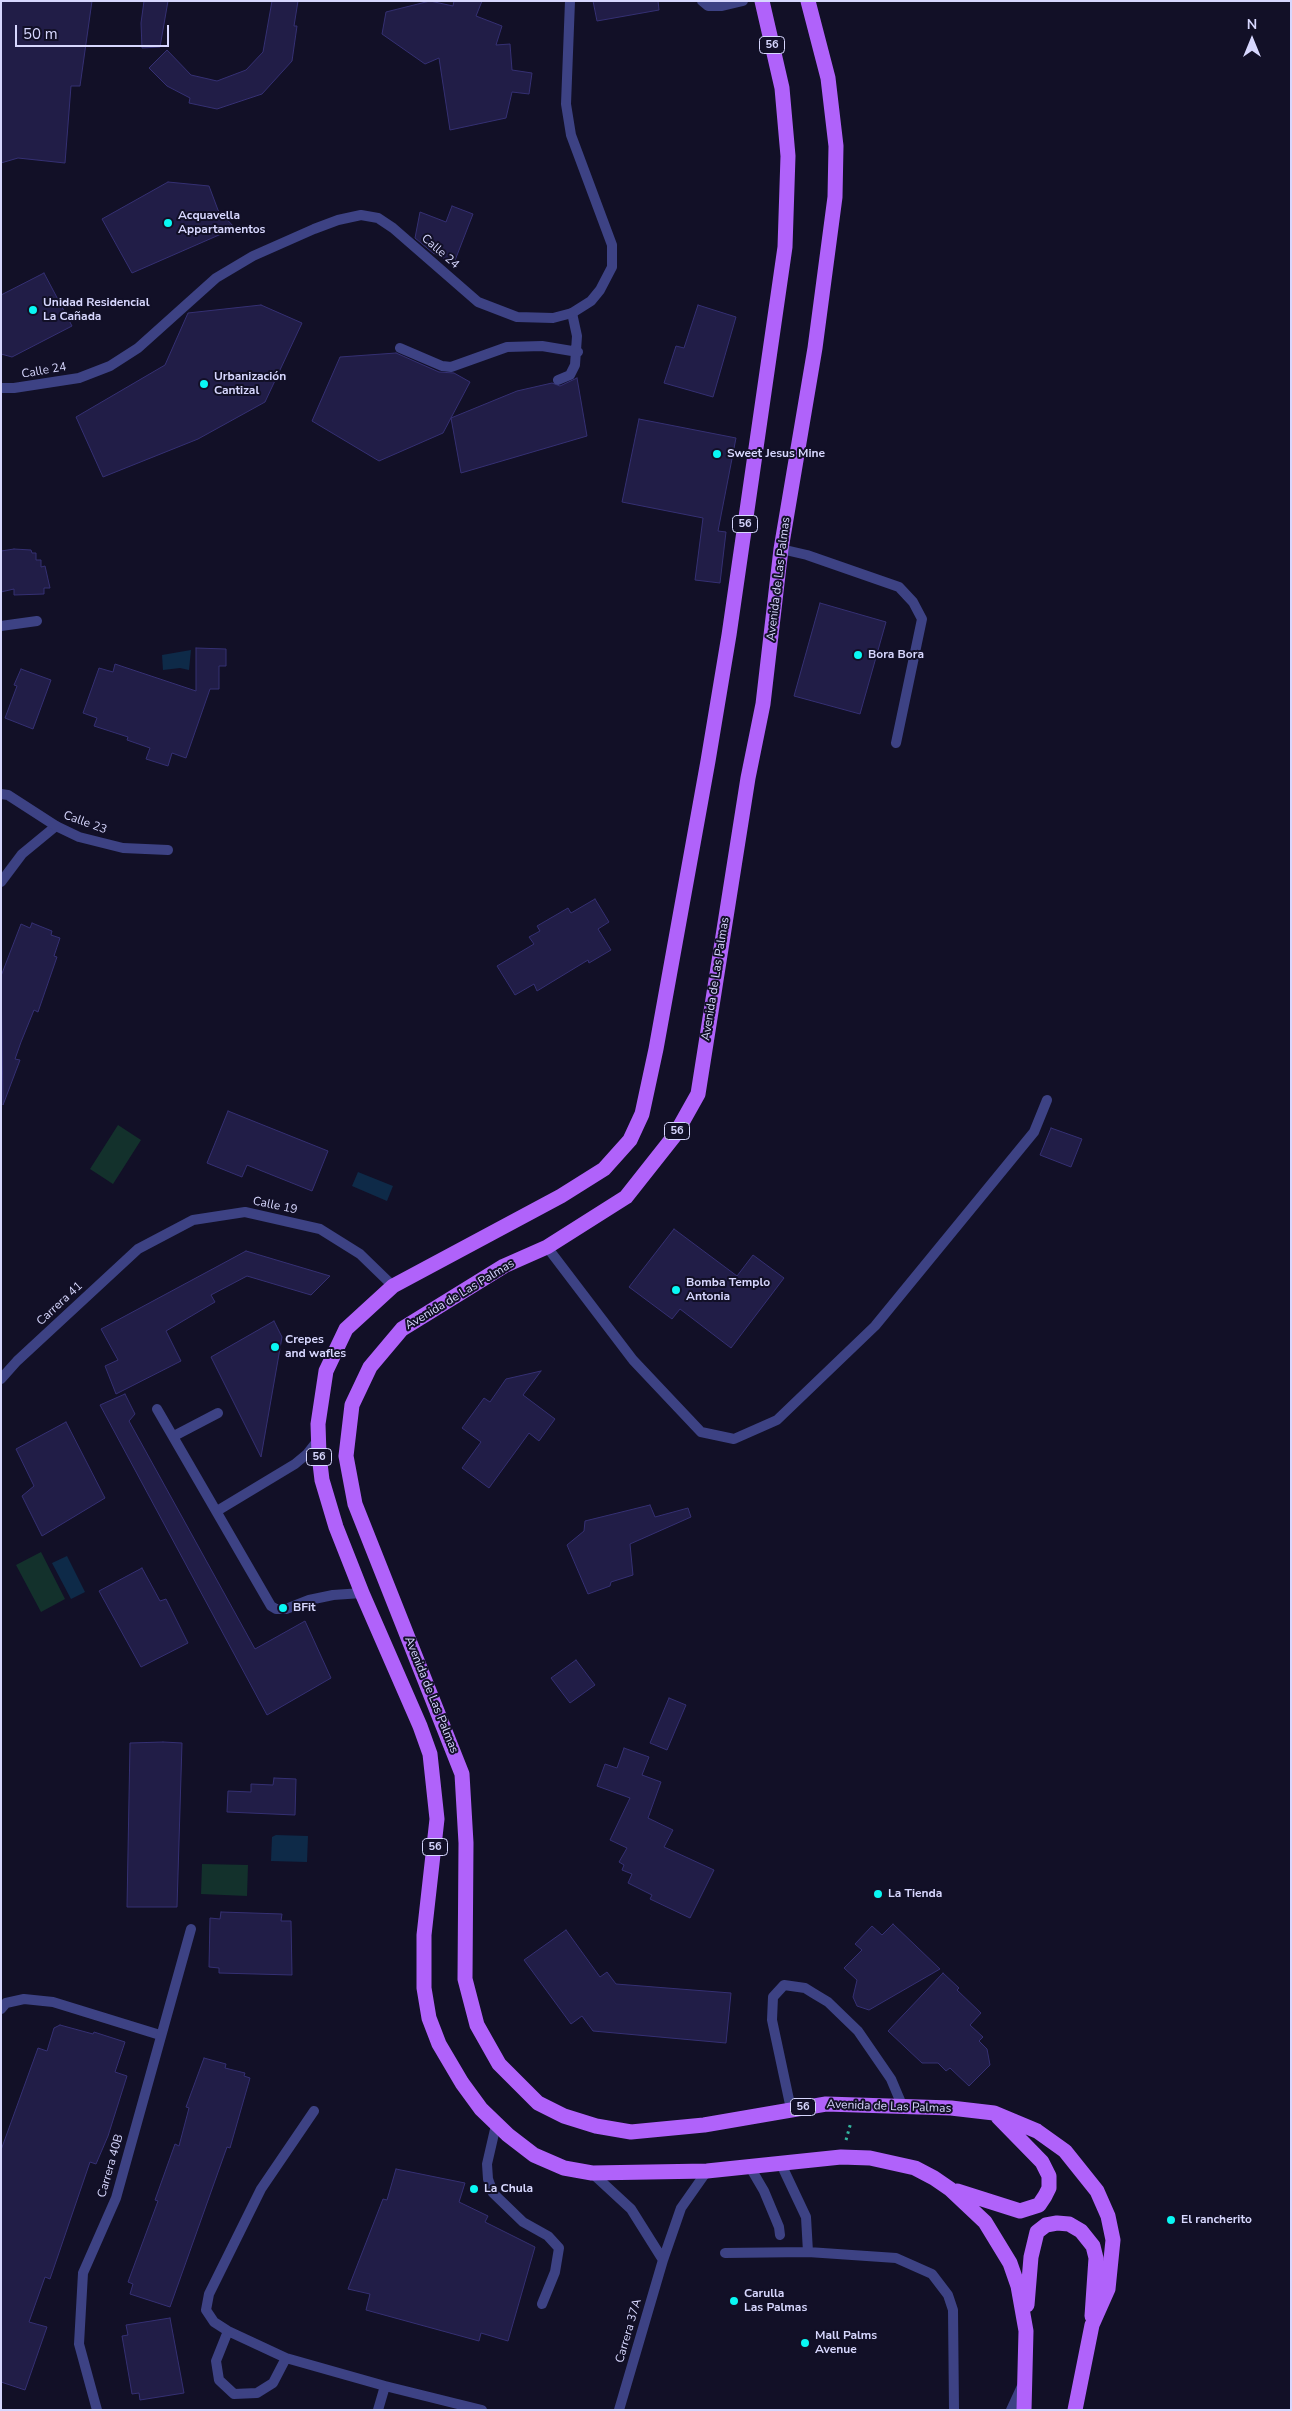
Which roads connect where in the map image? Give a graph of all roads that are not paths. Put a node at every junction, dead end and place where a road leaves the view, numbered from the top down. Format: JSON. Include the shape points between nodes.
{"nodes":[{"id":1,"x":570,"y":1,"type":"edge"},
{"id":2,"x":702,"y":1,"type":"edge"},
{"id":3,"x":743,"y":1,"type":"edge"},
{"id":4,"x":762,"y":1,"type":"edge"},
{"id":5,"x":808,"y":1,"type":"edge"},
{"id":6,"x":572,"y":313,"type":"junction"},
{"id":7,"x":400,"y":348,"type":"dead end"},
{"id":8,"x":578,"y":352,"type":"junction"},
{"id":9,"x":558,"y":380,"type":"dead end"},
{"id":10,"x":1,"y":388,"type":"edge"},
{"id":11,"x":781,"y":549,"type":"junction"},
{"id":12,"x":37,"y":621,"type":"dead end"},
{"id":13,"x":1,"y":626,"type":"edge"},
{"id":14,"x":896,"y":743,"type":"dead end"},
{"id":15,"x":1,"y":794,"type":"edge"},
{"id":16,"x":56,"y":826,"type":"junction"},
{"id":17,"x":168,"y":850,"type":"dead end"},
{"id":18,"x":1,"y":882,"type":"edge"},
{"id":19,"x":1047,"y":1100,"type":"dead end"},
{"id":20,"x":546,"y":1247,"type":"junction"},
{"id":21,"x":138,"y":1249,"type":"joint"},
{"id":22,"x":393,"y":1286,"type":"junction"},
{"id":23,"x":1,"y":1379,"type":"edge"},
{"id":24,"x":157,"y":1408,"type":"dead end"},
{"id":25,"x":218,"y":1413,"type":"dead end"},
{"id":26,"x":174,"y":1436,"type":"junction"},
{"id":27,"x":318,"y":1440,"type":"junction"},
{"id":28,"x":217,"y":1511,"type":"junction"},
{"id":29,"x":362,"y":1593,"type":"junction"},
{"id":30,"x":191,"y":1929,"type":"dead end"},
{"id":31,"x":1,"y":2009,"type":"edge"},
{"id":32,"x":160,"y":2035,"type":"junction"},
{"id":33,"x":902,"y":2105,"type":"junction"},
{"id":34,"x":791,"y":2109,"type":"junction"},
{"id":35,"x":314,"y":2112,"type":"dead end"},
{"id":36,"x":994,"y":2113,"type":"junction"},
{"id":37,"x":496,"y":2125,"type":"junction"},
{"id":38,"x":781,"y":2164,"type":"junction"},
{"id":39,"x":750,"y":2167,"type":"junction"},
{"id":40,"x":707,"y":2171,"type":"junction"},
{"id":41,"x":592,"y":2173,"type":"junction"},
{"id":42,"x":950,"y":2189,"type":"junction"},
{"id":43,"x":780,"y":2236,"type":"dead end"},
{"id":44,"x":808,"y":2252,"type":"junction"},
{"id":45,"x":725,"y":2254,"type":"dead end"},
{"id":46,"x":663,"y":2260,"type":"junction"},
{"id":47,"x":542,"y":2304,"type":"dead end"},
{"id":48,"x":1092,"y":2325,"type":"junction"},
{"id":49,"x":228,"y":2331,"type":"junction"},
{"id":50,"x":1026,"y":2332,"type":"junction"},
{"id":51,"x":286,"y":2358,"type":"junction"},
{"id":52,"x":1026,"y":2376,"type":"junction"},
{"id":53,"x":385,"y":2386,"type":"junction"},
{"id":54,"x":97,"y":2410,"type":"edge"},
{"id":55,"x":378,"y":2410,"type":"edge"},
{"id":56,"x":482,"y":2410,"type":"edge"},
{"id":57,"x":619,"y":2410,"type":"edge"},
{"id":58,"x":954,"y":2410,"type":"edge"},
{"id":59,"x":1011,"y":2410,"type":"edge"},
{"id":60,"x":1024,"y":2410,"type":"edge"},
{"id":61,"x":1075,"y":2410,"type":"edge"}],
"edges":[{"from":1,"to":6,"type":"street","name":"Calle 24","via":[[566,104],[571,135],[612,245],[612,266],[600,290],[591,301]]},
{"from":2,"to":3,"type":"street","via":[[708,6]]},
{"from":4,"to":22,"type":"main road","name":"Avenida de Las Palmas","number":"56","via":[[782,88],[788,156],[786,248],[729,635],[658,1040],[642,1114],[630,1140],[616,1158],[585,1182]]},
{"from":5,"to":11,"type":"main road","name":"Avenida de Las Palmas","number":"56","via":[[828,78],[836,146],[835,197],[815,348]]},
{"from":6,"to":8,"type":"street"},
{"from":6,"to":10,"type":"street","name":"Calle 24","via":[[553,318],[517,317],[478,302],[394,228],[378,218],[361,215],[314,229],[253,256],[216,278],[138,348],[110,366],[79,378]]},
{"from":7,"to":8,"type":"street","via":[[451,367],[507,347],[542,346]]},
{"from":8,"to":9,"type":"street","via":[[570,375]]},
{"from":11,"to":14,"type":"street","via":[[899,587],[913,602],[922,619]]},
{"from":11,"to":20,"type":"main road","name":"Avenida de Las Palmas","number":"56","via":[[763,704],[748,778],[698,1094],[675,1135],[626,1197]]},
{"from":12,"to":13,"type":"street"},
{"from":15,"to":16,"type":"street","name":"Calle 23"},
{"from":16,"to":17,"type":"street","name":"Calle 23","via":[[78,837],[122,848]]},
{"from":16,"to":18,"type":"street","via":[[22,854]]},
{"from":19,"to":20,"type":"street","via":[[1034,1132],[875,1326],[777,1420],[734,1439],[701,1432],[634,1360]]},
{"from":20,"to":34,"type":"main road","name":"Avenida de Las Palmas","number":"56","via":[[504,1266],[402,1330],[370,1367],[352,1405],[346,1456],[355,1504],[462,1774],[466,1843],[465,1979],[473,2011],[500,2064],[538,2103],[564,2116],[596,2126],[631,2132],[704,2125]]},
{"from":21,"to":22,"type":"street","name":"Calle 19","via":[[193,1220],[245,1212],[320,1229],[360,1254]]},
{"from":21,"to":23,"type":"street","name":"Carrera 41","via":[[16,1361]]},
{"from":22,"to":27,"type":"main road","name":"Avenida de Las Palmas","number":"56","via":[[346,1329],[326,1371]]},
{"from":24,"to":26,"type":"street"},
{"from":25,"to":26,"type":"street"},
{"from":26,"to":28,"type":"street"},
{"from":27,"to":28,"type":"street","via":[[295,1464]]},
{"from":27,"to":29,"type":"main road","name":"Avenida de Las Palmas","number":"56","via":[[328,1502]]},
{"from":28,"to":29,"type":"street","via":[[276,1610],[333,1595]]},
{"from":29,"to":37,"type":"main road","name":"Avenida de Las Palmas","number":"56","via":[[430,1754],[438,1819],[424,1935],[424,1988],[429,2018],[454,2071]]},
{"from":30,"to":32,"type":"street","name":"Carrera 40B"},
{"from":31,"to":32,"type":"street","via":[[6,2003],[24,1999],[53,2002]]},
{"from":32,"to":54,"type":"street","name":"Carrera 40B","via":[[116,2198],[83,2273],[79,2344]]},
{"from":33,"to":34,"type":"main road","name":"Avenida de Las Palmas","number":"56","via":[[826,2104]]},
{"from":33,"to":34,"type":"street","via":[[887,2072],[858,2031],[828,2002],[804,1988],[784,1985],[773,1997],[772,2020]]},
{"from":33,"to":36,"type":"main road","name":"Avenida de Las Palmas","number":"56"},
{"from":35,"to":49,"type":"street","via":[[261,2189],[210,2294],[206,2310],[214,2322]]},
{"from":36,"to":42,"type":"main road","via":[[1042,2162],[1049,2176],[1045,2196],[1039,2205],[1020,2211]]},
{"from":36,"to":48,"type":"main road","name":"Avenida de Las Palmas","number":"56","via":[[1037,2130],[1065,2151],[1097,2191],[1108,2216],[1113,2240],[1108,2289]]},
{"from":37,"to":41,"type":"main road","name":"Avenida de Las Palmas","number":"56","via":[[534,2155],[564,2168]]},
{"from":37,"to":47,"type":"street","via":[[486,2164],[493,2192],[523,2222],[548,2236],[559,2248],[555,2272]]},
{"from":38,"to":39,"type":"main road","name":"Avenida de Las Palmas","number":"56"},
{"from":38,"to":42,"type":"main road","name":"Avenida de Las Palmas","number":"56","via":[[870,2158],[915,2168]]},
{"from":38,"to":44,"type":"street","via":[[806,2217]]},
{"from":39,"to":40,"type":"main road","name":"Avenida de Las Palmas","number":"56"},
{"from":39,"to":43,"type":"street","via":[[764,2191]]},
{"from":40,"to":41,"type":"main road","name":"Avenida de Las Palmas","number":"56"},
{"from":40,"to":46,"type":"street","name":"Carrera 37A","via":[[682,2208]]},
{"from":41,"to":46,"type":"street","via":[[631,2209]]},
{"from":42,"to":50,"type":"main road","name":"Avenida de Las Palmas","number":"56","via":[[985,2222],[1000,2243],[1018,2286]]},
{"from":44,"to":45,"type":"street"},
{"from":44,"to":58,"type":"street","via":[[896,2258],[932,2274],[948,2295],[953,2310]]},
{"from":46,"to":57,"type":"street","name":"Carrera 37A"},
{"from":48,"to":50,"type":"main road","via":[[1096,2258],[1093,2246],[1081,2231],[1069,2224],[1057,2223],[1046,2225],[1037,2232],[1033,2243]]},
{"from":48,"to":61,"type":"main road","name":"Avenida de Las Palmas","number":"56"},
{"from":49,"to":51,"type":"street"},
{"from":49,"to":51,"type":"street","via":[[216,2362],[219,2380],[234,2394],[258,2394],[273,2383]]},
{"from":50,"to":52,"type":"main road","name":"Avenida de Las Palmas","number":"56"},
{"from":51,"to":53,"type":"street"},
{"from":52,"to":59,"type":"street"},
{"from":52,"to":60,"type":"main road","name":"Avenida de Las Palmas","number":"56"},
{"from":53,"to":55,"type":"street"},
{"from":53,"to":56,"type":"street"}]}
